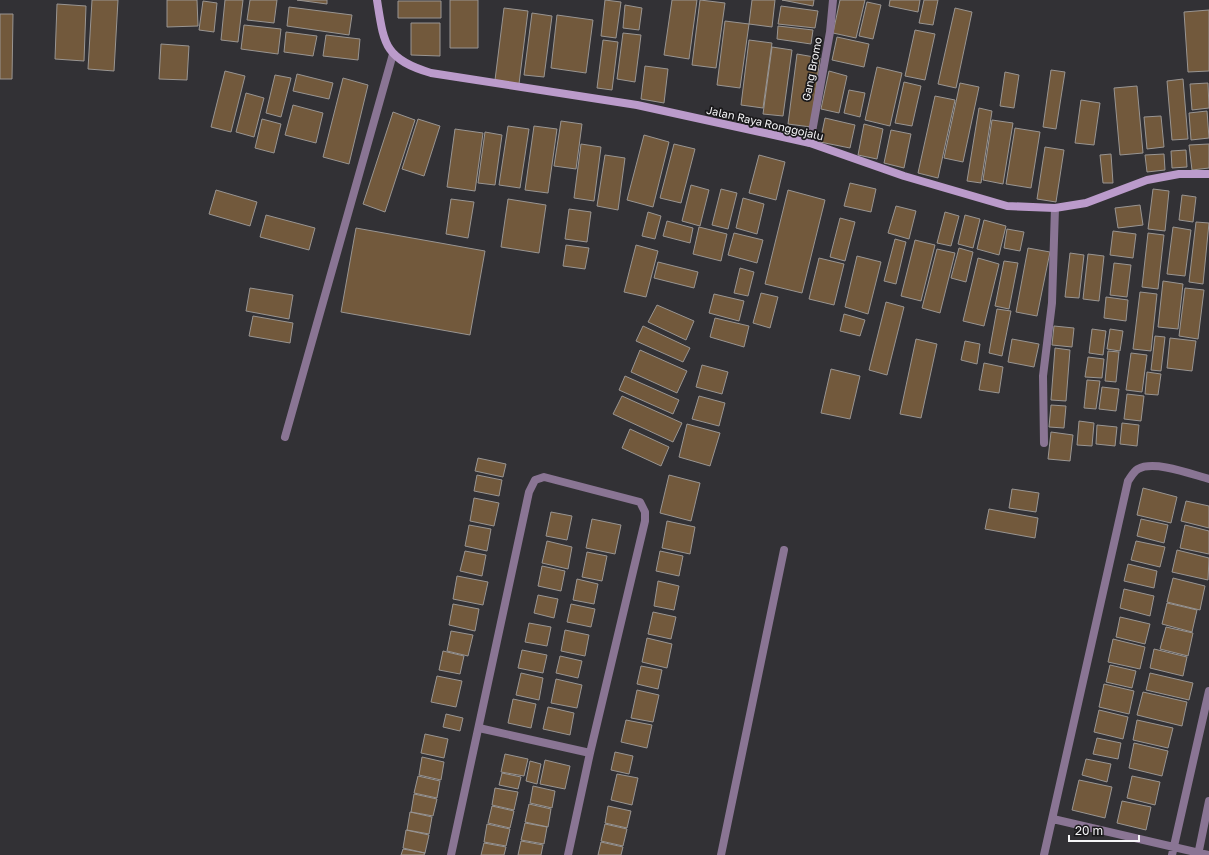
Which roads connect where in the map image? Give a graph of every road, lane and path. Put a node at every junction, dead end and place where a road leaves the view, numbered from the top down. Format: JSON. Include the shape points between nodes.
{"nodes":[{"id":1,"x":377,"y":0,"type":"edge"},
{"id":2,"x":833,"y":0,"type":"edge"},
{"id":3,"x":393,"y":54,"type":"junction"},
{"id":4,"x":810,"y":143,"type":"junction"},
{"id":5,"x":1209,"y":174,"type":"edge"},
{"id":6,"x":1055,"y":208,"type":"junction"},
{"id":7,"x":285,"y":437,"type":"dead end"},
{"id":8,"x":1044,"y":443,"type":"dead end"},
{"id":9,"x":1209,"y":479,"type":"edge"},
{"id":10,"x":784,"y":550,"type":"dead end"},
{"id":11,"x":1209,"y":691,"type":"edge"},
{"id":12,"x":479,"y":728,"type":"junction"},
{"id":13,"x":590,"y":753,"type":"junction"},
{"id":14,"x":1209,"y":802,"type":"edge"},
{"id":15,"x":1053,"y":819,"type":"junction"},
{"id":16,"x":1173,"y":852,"type":"edge"},
{"id":17,"x":1198,"y":854,"type":"edge"},
{"id":18,"x":451,"y":855,"type":"edge"},
{"id":19,"x":568,"y":855,"type":"edge"},
{"id":20,"x":721,"y":855,"type":"edge"},
{"id":21,"x":1044,"y":855,"type":"edge"},
{"id":22,"x":1208,"y":855,"type":"edge"}],
"edges":[{"from":1,"to":3,"type":"street","name":"Jalan Raya Ronggojalu","via":[[386,44]]},
{"from":2,"to":4,"type":"street","name":"Gang Bromo","via":[[830,32]]},
{"from":3,"to":4,"type":"street","name":"Jalan Raya Ronggojalu","via":[[400,61],[431,73],[636,106]]},
{"from":3,"to":7,"type":"street"},
{"from":4,"to":6,"type":"street","name":"Jalan Raya Ronggojalu","via":[[904,176],[1007,206]]},
{"from":5,"to":6,"type":"street","name":"Jalan Raya Ronggojalu","via":[[1179,174],[1147,180],[1086,203]]},
{"from":6,"to":8,"type":"street","via":[[1052,303],[1044,376]]},
{"from":9,"to":15,"type":"street","via":[[1160,466],[1146,466],[1133,472],[1128,481]]},
{"from":10,"to":20,"type":"street"},
{"from":11,"to":16,"type":"street"},
{"from":12,"to":13,"type":"street"},
{"from":12,"to":13,"type":"street","via":[[529,492],[535,480],[544,477],[640,502],[645,512]]},
{"from":12,"to":18,"type":"street"},
{"from":13,"to":19,"type":"street"},
{"from":14,"to":17,"type":"street"},
{"from":15,"to":16,"type":"street"},
{"from":15,"to":21,"type":"street"},
{"from":16,"to":17,"type":"street"},
{"from":17,"to":22,"type":"street"}]}
